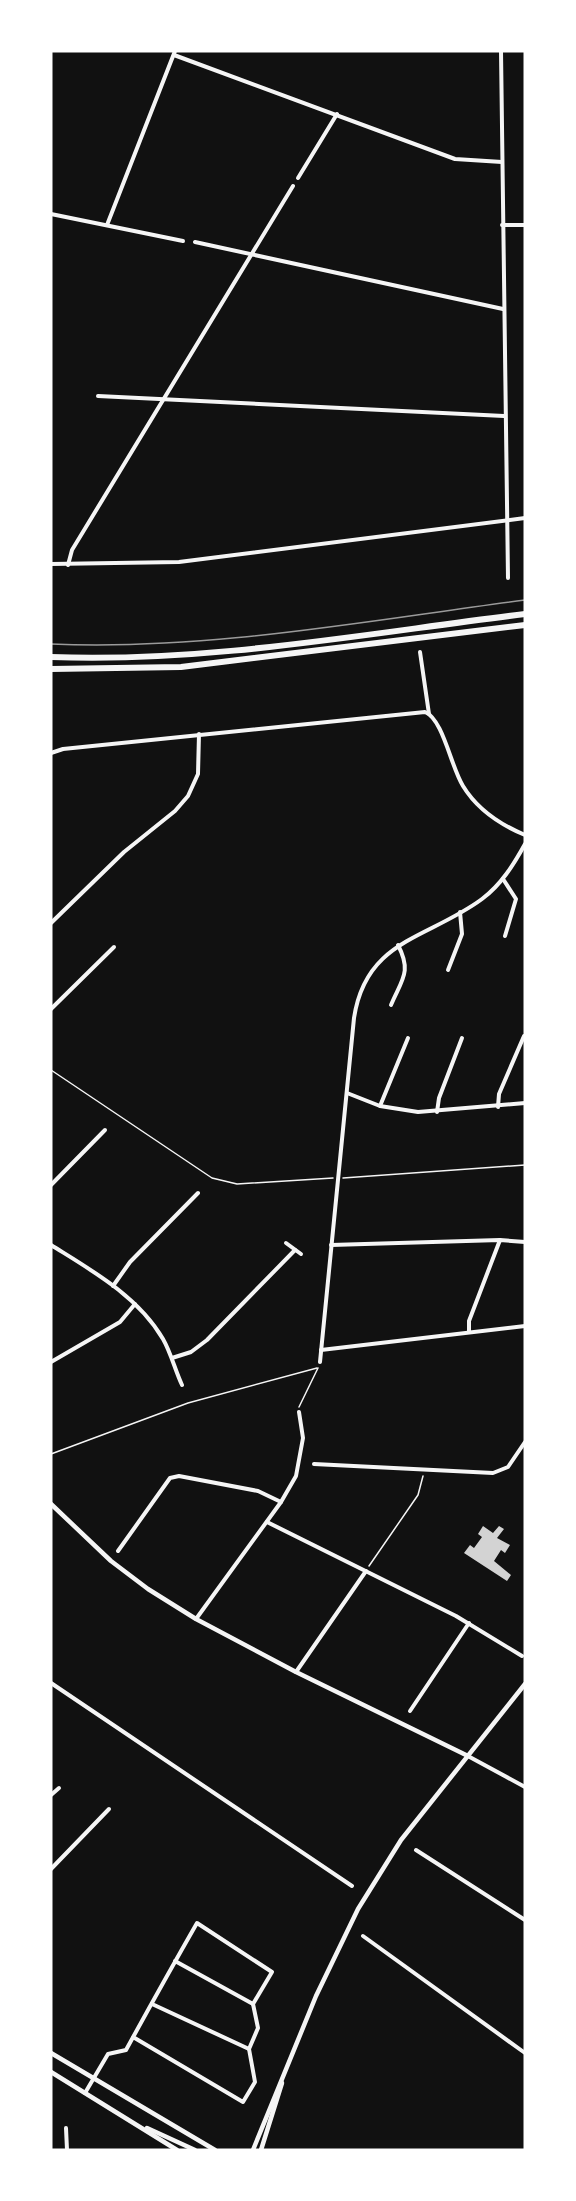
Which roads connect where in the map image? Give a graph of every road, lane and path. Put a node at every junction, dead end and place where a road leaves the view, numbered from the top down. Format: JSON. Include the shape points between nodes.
{"nodes":[{"id":1,"x":501,"y":51,"type":"edge"},
{"id":2,"x":175,"y":53,"type":"edge"},
{"id":3,"x":337,"y":114,"type":"junction"},
{"id":4,"x":502,"y":162,"type":"junction"},
{"id":5,"x":298,"y":178,"type":"dead end"},
{"id":6,"x":293,"y":186,"type":"dead end"},
{"id":7,"x":51,"y":214,"type":"edge"},
{"id":8,"x":107,"y":225,"type":"junction"},
{"id":9,"x":502,"y":225,"type":"junction"},
{"id":10,"x":525,"y":225,"type":"edge"},
{"id":11,"x":183,"y":241,"type":"dead end"},
{"id":12,"x":195,"y":242,"type":"dead end"},
{"id":13,"x":253,"y":254,"type":"junction"},
{"id":14,"x":503,"y":309,"type":"junction"},
{"id":15,"x":98,"y":396,"type":"dead end"},
{"id":16,"x":165,"y":399,"type":"junction"},
{"id":17,"x":504,"y":416,"type":"junction"},
{"id":18,"x":525,"y":518,"type":"edge"},
{"id":19,"x":506,"y":521,"type":"junction"},
{"id":20,"x":51,"y":564,"type":"edge"},
{"id":21,"x":68,"y":565,"type":"junction"},
{"id":22,"x":508,"y":578,"type":"dead end"},
{"id":23,"x":525,"y":614,"type":"edge"},
{"id":24,"x":525,"y":625,"type":"edge"},
{"id":25,"x":420,"y":652,"type":"dead end"},
{"id":26,"x":51,"y":657,"type":"edge"},
{"id":27,"x":51,"y":669,"type":"edge"},
{"id":28,"x":429,"y":714,"type":"junction"},
{"id":29,"x":199,"y":734,"type":"junction"},
{"id":30,"x":51,"y":753,"type":"edge"},
{"id":31,"x":525,"y":835,"type":"edge"},
{"id":32,"x":525,"y":844,"type":"edge"},
{"id":33,"x":503,"y":879,"type":"junction"},
{"id":34,"x":460,"y":912,"type":"junction"},
{"id":35,"x":51,"y":923,"type":"edge"},
{"id":36,"x":505,"y":936,"type":"dead end"},
{"id":37,"x":398,"y":945,"type":"junction"},
{"id":38,"x":114,"y":947,"type":"dead end"},
{"id":39,"x":448,"y":970,"type":"dead end"},
{"id":40,"x":391,"y":1005,"type":"dead end"},
{"id":41,"x":51,"y":1009,"type":"edge"},
{"id":42,"x":524,"y":1036,"type":"edge"},
{"id":43,"x":408,"y":1038,"type":"dead end"},
{"id":44,"x":462,"y":1038,"type":"dead end"},
{"id":45,"x":51,"y":1070,"type":"edge"},
{"id":46,"x":347,"y":1093,"type":"junction"},
{"id":47,"x":525,"y":1103,"type":"edge"},
{"id":48,"x":380,"y":1107,"type":"junction"},
{"id":49,"x":498,"y":1107,"type":"junction"},
{"id":50,"x":437,"y":1112,"type":"junction"},
{"id":51,"x":105,"y":1130,"type":"dead end"},
{"id":52,"x":525,"y":1165,"type":"edge"},
{"id":53,"x":338,"y":1178,"type":"junction"},
{"id":54,"x":51,"y":1185,"type":"edge"},
{"id":55,"x":198,"y":1193,"type":"dead end"},
{"id":56,"x":500,"y":1240,"type":"junction"},
{"id":57,"x":525,"y":1242,"type":"edge"},
{"id":58,"x":286,"y":1243,"type":"dead end"},
{"id":59,"x":51,"y":1245,"type":"edge"},
{"id":60,"x":331,"y":1245,"type":"junction"},
{"id":61,"x":295,"y":1250,"type":"junction"},
{"id":62,"x":301,"y":1254,"type":"dead end"},
{"id":63,"x":113,"y":1286,"type":"junction"},
{"id":64,"x":135,"y":1304,"type":"junction"},
{"id":65,"x":525,"y":1326,"type":"edge"},
{"id":66,"x":469,"y":1331,"type":"junction"},
{"id":67,"x":321,"y":1350,"type":"junction"},
{"id":68,"x":172,"y":1358,"type":"junction"},
{"id":69,"x":51,"y":1362,"type":"edge"},
{"id":70,"x":320,"y":1362,"type":"dead end"},
{"id":71,"x":182,"y":1385,"type":"dead end"},
{"id":72,"x":299,"y":1412,"type":"joint"},
{"id":73,"x":525,"y":1442,"type":"edge"},
{"id":74,"x":51,"y":1454,"type":"edge"},
{"id":75,"x":314,"y":1464,"type":"dead end"},
{"id":76,"x":422,"y":1469,"type":"junction"},
{"id":77,"x":281,"y":1502,"type":"junction"},
{"id":78,"x":51,"y":1504,"type":"edge"},
{"id":79,"x":267,"y":1522,"type":"junction"},
{"id":80,"x":118,"y":1551,"type":"dead end"},
{"id":81,"x":366,"y":1571,"type":"junction"},
{"id":82,"x":196,"y":1619,"type":"junction"},
{"id":83,"x":469,"y":1623,"type":"junction"},
{"id":84,"x":522,"y":1656,"type":"dead end"},
{"id":85,"x":296,"y":1672,"type":"junction"},
{"id":86,"x":51,"y":1683,"type":"edge"},
{"id":87,"x":525,"y":1684,"type":"edge"},
{"id":88,"x":410,"y":1711,"type":"dead end"},
{"id":89,"x":466,"y":1755,"type":"junction"},
{"id":90,"x":525,"y":1787,"type":"edge"},
{"id":91,"x":59,"y":1788,"type":"dead end"},
{"id":92,"x":51,"y":1795,"type":"edge"},
{"id":93,"x":109,"y":1809,"type":"dead end"},
{"id":94,"x":416,"y":1850,"type":"dead end"},
{"id":95,"x":51,"y":1869,"type":"edge"},
{"id":96,"x":352,"y":1886,"type":"dead end"},
{"id":97,"x":525,"y":1920,"type":"edge"},
{"id":98,"x":363,"y":1936,"type":"dead end"},
{"id":99,"x":176,"y":1961,"type":"junction"},
{"id":100,"x":152,"y":2004,"type":"junction"},
{"id":101,"x":253,"y":2004,"type":"junction"},
{"id":102,"x":133,"y":2037,"type":"junction"},
{"id":103,"x":249,"y":2049,"type":"junction"},
{"id":104,"x":292,"y":2052,"type":"junction"},
{"id":105,"x":51,"y":2053,"type":"edge"},
{"id":106,"x":525,"y":2053,"type":"edge"},
{"id":107,"x":51,"y":2072,"type":"edge"},
{"id":108,"x":93,"y":2079,"type":"junction"},
{"id":109,"x":85,"y":2093,"type":"junction"},
{"id":110,"x":139,"y":2124,"type":"junction"},
{"id":111,"x":66,"y":2128,"type":"dead end"},
{"id":112,"x":67,"y":2150,"type":"edge"},
{"id":113,"x":177,"y":2150,"type":"edge"},
{"id":114,"x":195,"y":2150,"type":"edge"},
{"id":115,"x":215,"y":2150,"type":"edge"},
{"id":116,"x":253,"y":2150,"type":"edge"},
{"id":117,"x":261,"y":2150,"type":"edge"}],
"edges":[{"from":1,"to":4,"type":"street"},
{"from":2,"to":3,"type":"street"},
{"from":2,"to":8,"type":"street"},
{"from":3,"to":4,"type":"street","via":[[455,159]]},
{"from":3,"to":5,"type":"street"},
{"from":4,"to":9,"type":"street"},
{"from":6,"to":13,"type":"street"},
{"from":7,"to":8,"type":"street"},
{"from":8,"to":11,"type":"street"},
{"from":9,"to":10,"type":"street"},
{"from":9,"to":14,"type":"street"},
{"from":12,"to":13,"type":"street"},
{"from":13,"to":14,"type":"street"},
{"from":13,"to":16,"type":"street"},
{"from":14,"to":17,"type":"street"},
{"from":15,"to":16,"type":"street"},
{"from":16,"to":17,"type":"street"},
{"from":16,"to":21,"type":"street","via":[[72,550]]},
{"from":17,"to":19,"type":"street"},
{"from":18,"to":19,"type":"street"},
{"from":19,"to":21,"type":"street","via":[[179,562]]},
{"from":19,"to":22,"type":"street"},
{"from":20,"to":21,"type":"street"},
{"from":23,"to":26,"type":"main road","via":[[246,649],[125,658]]},
{"from":24,"to":27,"type":"main road","via":[[181,667]]},
{"from":25,"to":28,"type":"street"},
{"from":28,"to":29,"type":"street"},
{"from":28,"to":31,"type":"street","via":[[440,725],[464,788],[490,815]]},
{"from":29,"to":30,"type":"street"},
{"from":29,"to":35,"type":"street","via":[[198,774],[182,804],[124,852]]},
{"from":32,"to":33,"type":"street"},
{"from":33,"to":34,"type":"street"},
{"from":33,"to":36,"type":"street","via":[[516,899]]},
{"from":34,"to":37,"type":"street"},
{"from":34,"to":39,"type":"street","via":[[462,934]]},
{"from":37,"to":40,"type":"street","via":[[407,962]]},
{"from":37,"to":46,"type":"street","via":[[381,958],[358,998]]},
{"from":38,"to":41,"type":"street"},
{"from":42,"to":49,"type":"street","via":[[499,1094]]},
{"from":43,"to":48,"type":"street"},
{"from":44,"to":50,"type":"street"},
{"from":45,"to":53,"type":"path","via":[[212,1178],[237,1184]]},
{"from":46,"to":48,"type":"street"},
{"from":46,"to":53,"type":"street"},
{"from":47,"to":49,"type":"street"},
{"from":48,"to":50,"type":"street"},
{"from":49,"to":50,"type":"street"},
{"from":51,"to":54,"type":"street"},
{"from":52,"to":53,"type":"path"},
{"from":53,"to":60,"type":"street"},
{"from":55,"to":63,"type":"street","via":[[130,1262]]},
{"from":56,"to":57,"type":"street"},
{"from":56,"to":60,"type":"street"},
{"from":56,"to":66,"type":"street","via":[[469,1320]]},
{"from":58,"to":61,"type":"street"},
{"from":59,"to":63,"type":"street"},
{"from":60,"to":67,"type":"street"},
{"from":61,"to":62,"type":"street"},
{"from":61,"to":68,"type":"street","via":[[207,1340],[191,1352]]},
{"from":63,"to":64,"type":"street"},
{"from":64,"to":68,"type":"street"},
{"from":64,"to":69,"type":"street","via":[[120,1323]]},
{"from":65,"to":66,"type":"street"},
{"from":66,"to":67,"type":"street"},
{"from":67,"to":70,"type":"street"},
{"from":68,"to":71,"type":"street"},
{"from":72,"to":74,"type":"path","via":[[300,1402],[318,1368],[188,1403]]},
{"from":72,"to":77,"type":"street","via":[[303,1438],[300,1461]]},
{"from":73,"to":76,"type":"street","via":[[500,1472]]},
{"from":75,"to":76,"type":"street"},
{"from":76,"to":81,"type":"path","via":[[418,1495]]},
{"from":77,"to":79,"type":"street"},
{"from":77,"to":80,"type":"street","via":[[258,1491],[179,1476],[170,1478]]},
{"from":78,"to":82,"type":"street","via":[[111,1561]]},
{"from":79,"to":81,"type":"street"},
{"from":79,"to":82,"type":"street"},
{"from":81,"to":83,"type":"street"},
{"from":81,"to":85,"type":"street"},
{"from":82,"to":85,"type":"street"},
{"from":83,"to":84,"type":"street"},
{"from":83,"to":88,"type":"street"},
{"from":85,"to":89,"type":"street"},
{"from":86,"to":96,"type":"street"},
{"from":87,"to":89,"type":"street"},
{"from":89,"to":90,"type":"street"},
{"from":89,"to":104,"type":"street","via":[[401,1840],[358,1909]]},
{"from":91,"to":92,"type":"street"},
{"from":93,"to":95,"type":"street"},
{"from":94,"to":97,"type":"street"},
{"from":98,"to":106,"type":"street"},
{"from":99,"to":100,"type":"street"},
{"from":99,"to":101,"type":"street"},
{"from":99,"to":101,"type":"street","via":[[197,1923],[272,1972]]},
{"from":100,"to":102,"type":"street"},
{"from":100,"to":103,"type":"street"},
{"from":101,"to":103,"type":"street","via":[[258,2028]]},
{"from":102,"to":103,"type":"street","via":[[243,2102],[255,2085]]},
{"from":102,"to":108,"type":"street","via":[[126,2050],[108,2054]]},
{"from":104,"to":116,"type":"street"},
{"from":104,"to":117,"type":"street"},
{"from":105,"to":108,"type":"street"},
{"from":107,"to":109,"type":"street"},
{"from":108,"to":109,"type":"street"},
{"from":108,"to":115,"type":"street"},
{"from":109,"to":110,"type":"street"},
{"from":110,"to":113,"type":"street"},
{"from":110,"to":114,"type":"street"},
{"from":111,"to":112,"type":"street"}]}
